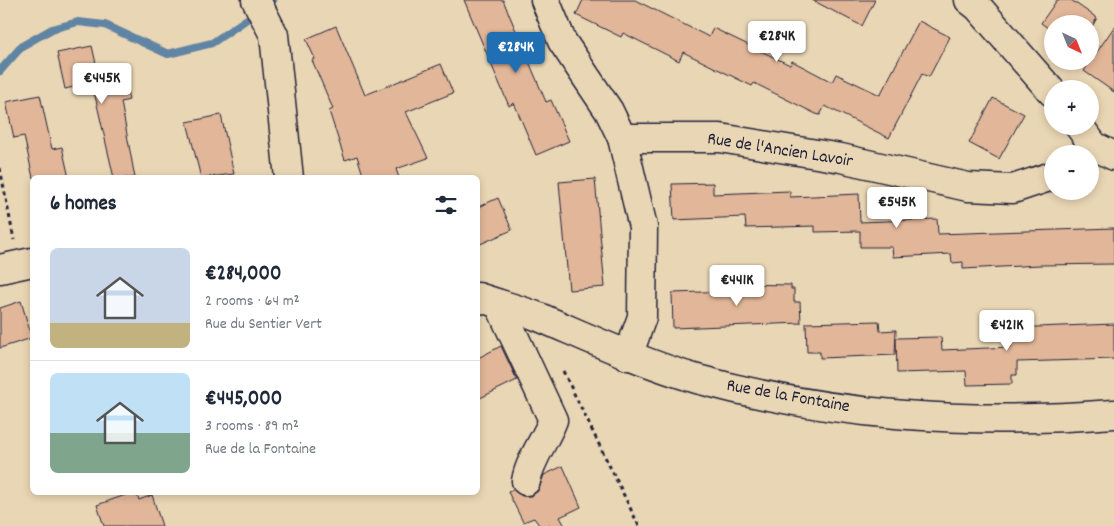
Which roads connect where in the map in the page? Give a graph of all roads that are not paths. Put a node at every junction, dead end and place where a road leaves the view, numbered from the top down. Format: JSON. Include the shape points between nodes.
{"nodes":[{"id":1,"x":256,"y":0,"type":"edge"},
{"id":2,"x":544,"y":0,"type":"edge"},
{"id":3,"x":969,"y":0,"type":"edge"},
{"id":4,"x":1044,"y":83,"type":"edge"},
{"id":5,"x":622,"y":138,"type":"junction"},
{"id":6,"x":289,"y":175,"type":"edge"},
{"id":7,"x":1044,"y":179,"type":"edge"},
{"id":8,"x":488,"y":301,"type":"edge"},
{"id":9,"x":628,"y":356,"type":"junction"},
{"id":10,"x":1114,"y":414,"type":"edge"},
{"id":11,"x":526,"y":481,"type":"dead end"}],
"edges":[{"from":1,"to":6,"type":"street","via":[[274,35]]},
{"from":2,"to":5,"type":"street","via":[[562,41],[609,112]]},
{"from":3,"to":4,"type":"street"},
{"from":5,"to":7,"type":"street","name":"Rue de l'Ancien Lavoir","via":[[720,138],[841,158],[968,187],[1013,189]]},
{"from":5,"to":9,"type":"street","via":[[643,227],[642,317]]},
{"from":8,"to":9,"type":"street","name":"Rue de la Fontaine","via":[[536,316]]},
{"from":8,"to":11,"type":"street","via":[[553,420],[528,468]]},
{"from":9,"to":10,"type":"street","name":"Rue de la Fontaine","via":[[757,394],[882,414],[942,419]]}]}
